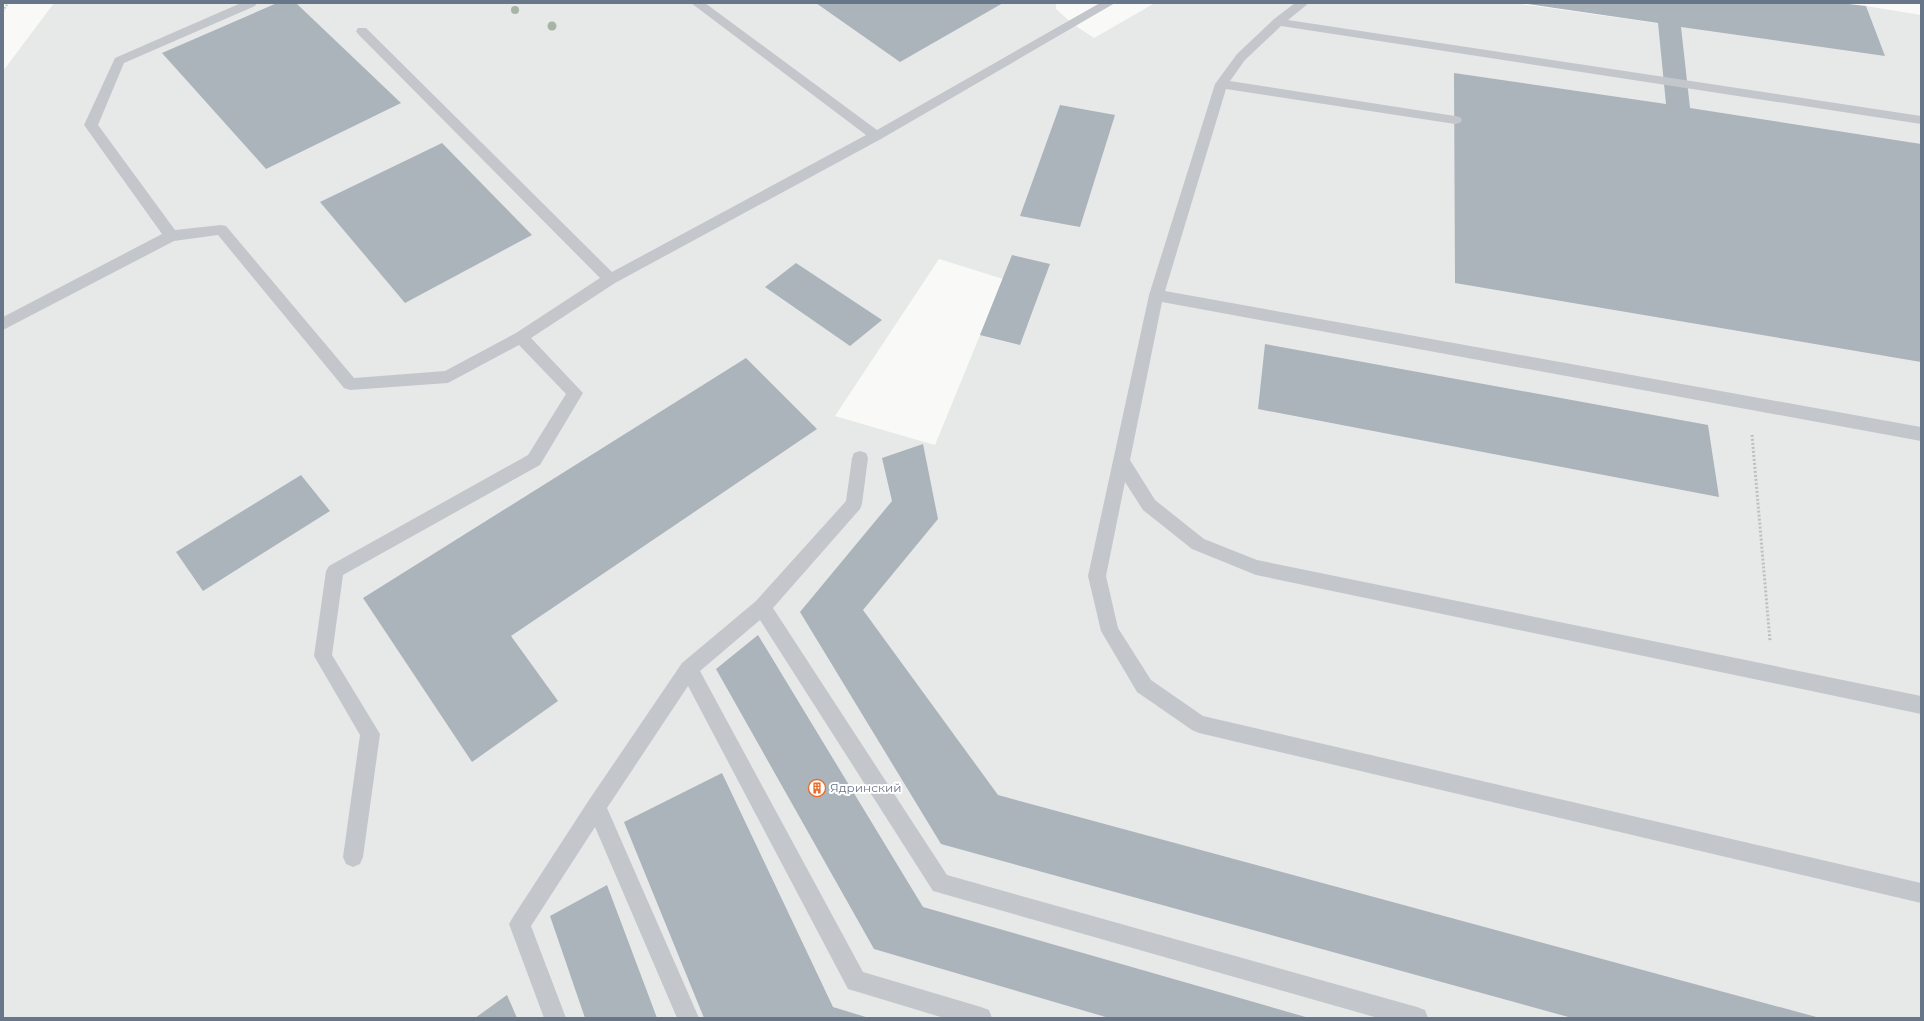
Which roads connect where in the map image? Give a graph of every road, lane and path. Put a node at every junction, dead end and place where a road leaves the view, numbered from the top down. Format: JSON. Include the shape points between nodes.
{"nodes":[{"id":1,"x":8,"y":3,"type":"edge"},
{"id":2,"x":251,"y":3,"type":"edge"},
{"id":3,"x":697,"y":3,"type":"edge"},
{"id":4,"x":1108,"y":3,"type":"edge"},
{"id":5,"x":1303,"y":3,"type":"edge"},
{"id":6,"x":3,"y":11,"type":"edge"},
{"id":7,"x":1278,"y":22,"type":"junction"},
{"id":8,"x":362,"y":31,"type":"dead end"},
{"id":9,"x":1221,"y":84,"type":"junction"},
{"id":10,"x":1455,"y":120,"type":"dead end"},
{"id":11,"x":1921,"y":120,"type":"edge"},
{"id":12,"x":876,"y":136,"type":"junction"},
{"id":13,"x":171,"y":236,"type":"junction"},
{"id":14,"x":610,"y":279,"type":"junction"},
{"id":15,"x":1156,"y":295,"type":"junction"},
{"id":16,"x":3,"y":324,"type":"edge"},
{"id":17,"x":521,"y":337,"type":"junction"},
{"id":18,"x":1749,"y":402,"type":"junction"},
{"id":19,"x":1921,"y":434,"type":"edge"},
{"id":20,"x":860,"y":458,"type":"dead end"},
{"id":21,"x":1121,"y":462,"type":"junction"},
{"id":22,"x":762,"y":607,"type":"junction"},
{"id":23,"x":689,"y":669,"type":"junction"},
{"id":24,"x":1774,"y":674,"type":"junction"},
{"id":25,"x":1921,"y":705,"type":"edge"},
{"id":26,"x":596,"y":807,"type":"junction"},
{"id":27,"x":353,"y":857,"type":"dead end"},
{"id":28,"x":1921,"y":893,"type":"edge"},
{"id":29,"x":555,"y":1018,"type":"edge"},
{"id":30,"x":688,"y":1018,"type":"edge"},
{"id":31,"x":981,"y":1018,"type":"edge"},
{"id":32,"x":1417,"y":1018,"type":"edge"}],
"edges":[{"from":1,"to":6,"type":"path"},
{"from":2,"to":13,"type":"lane","via":[[119,61],[91,125]]},
{"from":3,"to":12,"type":"lane"},
{"from":4,"to":12,"type":"lane"},
{"from":5,"to":7,"type":"lane"},
{"from":7,"to":9,"type":"lane","via":[[1241,57]]},
{"from":7,"to":11,"type":"lane"},
{"from":8,"to":14,"type":"lane"},
{"from":9,"to":10,"type":"lane"},
{"from":9,"to":15,"type":"lane"},
{"from":12,"to":14,"type":"lane"},
{"from":13,"to":16,"type":"lane"},
{"from":13,"to":17,"type":"lane","via":[[221,230],[350,384],[448,377]]},
{"from":14,"to":17,"type":"lane"},
{"from":15,"to":18,"type":"lane"},
{"from":15,"to":21,"type":"lane"},
{"from":17,"to":27,"type":"lane","via":[[575,393],[534,460],[335,571],[323,656],[370,734]]},
{"from":18,"to":19,"type":"lane"},
{"from":18,"to":24,"type":"path"},
{"from":20,"to":22,"type":"lane","via":[[854,504]]},
{"from":21,"to":24,"type":"lane","via":[[1149,505],[1198,544],[1256,567]]},
{"from":21,"to":28,"type":"lane","via":[[1097,576],[1110,631],[1144,686],[1199,724]]},
{"from":22,"to":23,"type":"lane"},
{"from":22,"to":32,"type":"lane","via":[[940,884]]},
{"from":23,"to":26,"type":"lane"},
{"from":23,"to":31,"type":"lane","via":[[856,981]]},
{"from":24,"to":25,"type":"lane"},
{"from":26,"to":29,"type":"lane","via":[[520,924]]},
{"from":26,"to":30,"type":"lane"}]}
